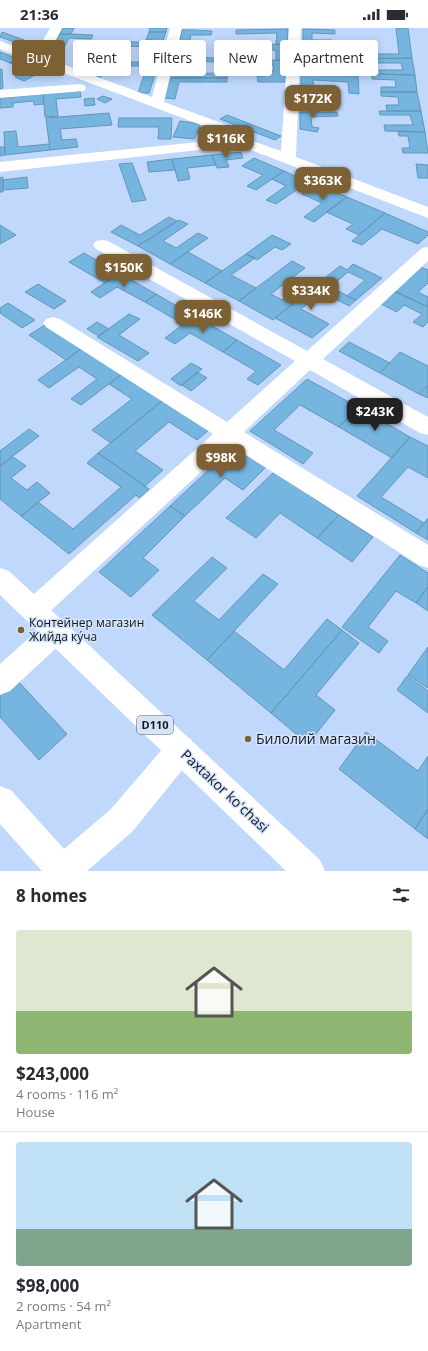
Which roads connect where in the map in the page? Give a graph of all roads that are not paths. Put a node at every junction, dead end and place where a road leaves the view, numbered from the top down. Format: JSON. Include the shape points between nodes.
{"nodes":[{"id":1,"x":56,"y":28,"type":"edge"},
{"id":2,"x":176,"y":28,"type":"edge"},
{"id":3,"x":295,"y":28,"type":"edge"},
{"id":4,"x":49,"y":40,"type":"edge"},
{"id":5,"x":0,"y":45,"type":"edge"},
{"id":6,"x":12,"y":50,"type":"edge"},
{"id":7,"x":65,"y":70,"type":"edge"},
{"id":8,"x":79,"y":88,"type":"dead end"},
{"id":9,"x":0,"y":94,"type":"edge"},
{"id":10,"x":157,"y":104,"type":"junction"},
{"id":11,"x":245,"y":143,"type":"junction"},
{"id":12,"x":288,"y":158,"type":"junction"},
{"id":13,"x":0,"y":167,"type":"edge"},
{"id":14,"x":428,"y":213,"type":"edge"},
{"id":15,"x":102,"y":245,"type":"dead end"},
{"id":16,"x":428,"y":252,"type":"edge"},
{"id":17,"x":53,"y":323,"type":"dead end"},
{"id":18,"x":308,"y":360,"type":"junction"},
{"id":19,"x":428,"y":428,"type":"edge"},
{"id":20,"x":227,"y":432,"type":"junction"},
{"id":21,"x":428,"y":558,"type":"edge"},
{"id":22,"x":0,"y":579,"type":"edge"},
{"id":23,"x":34,"y":610,"type":"junction"},
{"id":24,"x":56,"y":631,"type":"junction"},
{"id":25,"x":0,"y":682,"type":"edge"},
{"id":26,"x":181,"y":749,"type":"junction"},
{"id":27,"x":0,"y":801,"type":"edge"},
{"id":28,"x":309,"y":871,"type":"edge"}],
"edges":[{"from":1,"to":4,"type":"street"},
{"from":2,"to":10,"type":"street"},
{"from":3,"to":12,"type":"street"},
{"from":5,"to":6,"type":"street"},
{"from":7,"to":10,"type":"street"},
{"from":8,"to":9,"type":"street"},
{"from":10,"to":11,"type":"street","via":[[222,128]]},
{"from":11,"to":12,"type":"street"},
{"from":11,"to":13,"type":"street"},
{"from":12,"to":14,"type":"street"},
{"from":15,"to":18,"type":"street"},
{"from":16,"to":18,"type":"street"},
{"from":17,"to":20,"type":"street"},
{"from":18,"to":19,"type":"street"},
{"from":18,"to":20,"type":"street"},
{"from":20,"to":21,"type":"street"},
{"from":20,"to":23,"type":"street"},
{"from":22,"to":23,"type":"street","name":"Paxtakor koʻchasi","number":"D110"},
{"from":23,"to":24,"type":"street","name":"Paxtakor koʻchasi","number":"D110"},
{"from":24,"to":25,"type":"street"},
{"from":24,"to":26,"type":"street","name":"Paxtakor koʻchasi","number":"D110"},
{"from":26,"to":27,"type":"street","via":[[122,820],[62,871]]},
{"from":26,"to":28,"type":"street","name":"Paxtakor koʻchasi","number":"D110"}]}
